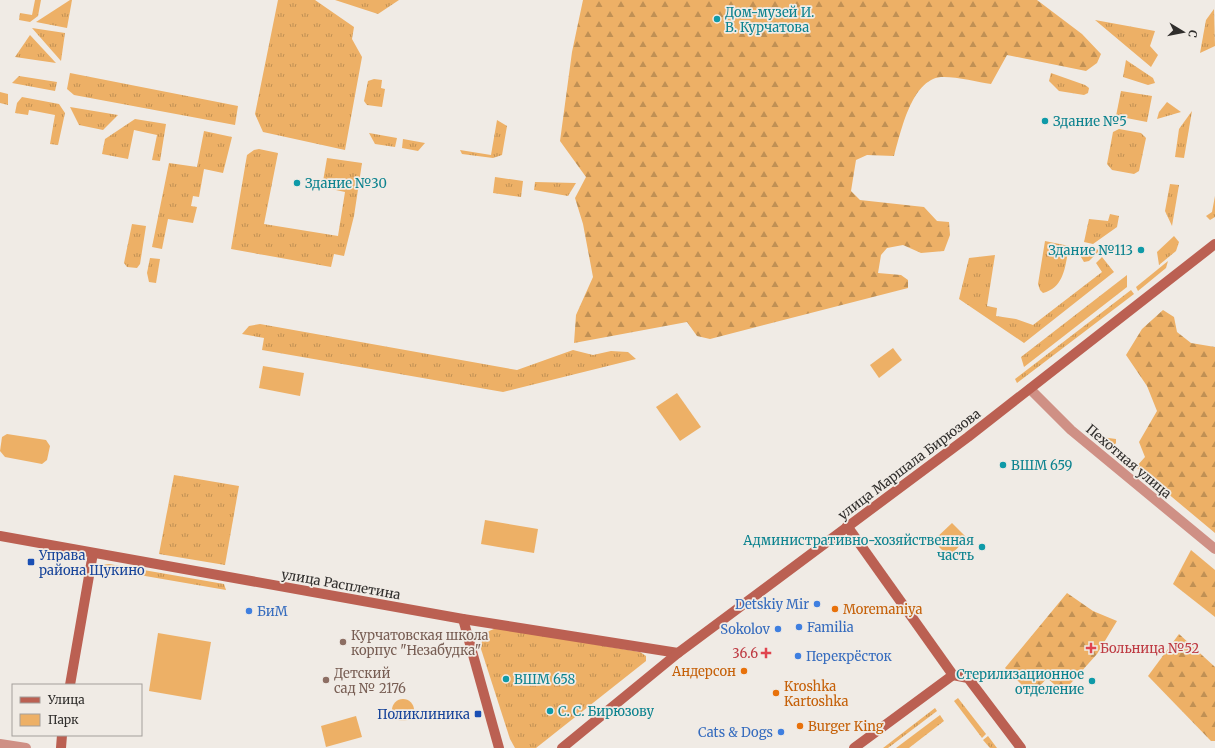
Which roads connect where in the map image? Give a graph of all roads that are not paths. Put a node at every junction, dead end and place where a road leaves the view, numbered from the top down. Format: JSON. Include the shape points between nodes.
{"nodes":[{"id":1,"x":1215,"y":244,"type":"edge"},
{"id":2,"x":1030,"y":389,"type":"junction"},
{"id":3,"x":847,"y":526,"type":"junction"},
{"id":4,"x":0,"y":536,"type":"edge"},
{"id":5,"x":1215,"y":549,"type":"edge"},
{"id":6,"x":93,"y":552,"type":"junction"},
{"id":7,"x":463,"y":618,"type":"junction"},
{"id":8,"x":678,"y":654,"type":"junction"},
{"id":9,"x":953,"y":675,"type":"junction"},
{"id":10,"x":70,"y":684,"type":"edge"},
{"id":11,"x":62,"y":736,"type":"edge"},
{"id":12,"x":0,"y":744,"type":"edge"},
{"id":13,"x":26,"y":748,"type":"edge"},
{"id":14,"x":61,"y":748,"type":"edge"},
{"id":15,"x":499,"y":748,"type":"edge"},
{"id":16,"x":562,"y":748,"type":"edge"},
{"id":17,"x":854,"y":748,"type":"edge"},
{"id":18,"x":1021,"y":748,"type":"edge"}],
"edges":[{"from":1,"to":2,"type":"street","name":"улица Маршала Бирюзова"},
{"from":2,"to":3,"type":"street","name":"улица Маршала Бирюзова"},
{"from":2,"to":5,"type":"street","name":"Пехотная улица","via":[[1071,430]]},
{"from":3,"to":8,"type":"street","name":"улица Маршала Бирюзова"},
{"from":3,"to":9,"type":"street"},
{"from":4,"to":6,"type":"street","name":"улица Расплетина"},
{"from":6,"to":7,"type":"street","name":"улица Расплетина"},
{"from":6,"to":10,"type":"street"},
{"from":7,"to":8,"type":"street","name":"улица Расплетина"},
{"from":7,"to":15,"type":"street"},
{"from":8,"to":16,"type":"street","name":"улица Маршала Бирюзова"},
{"from":9,"to":17,"type":"street"},
{"from":9,"to":18,"type":"street","via":[[968,678]]},
{"from":11,"to":14,"type":"street"},
{"from":12,"to":13,"type":"street"}]}
